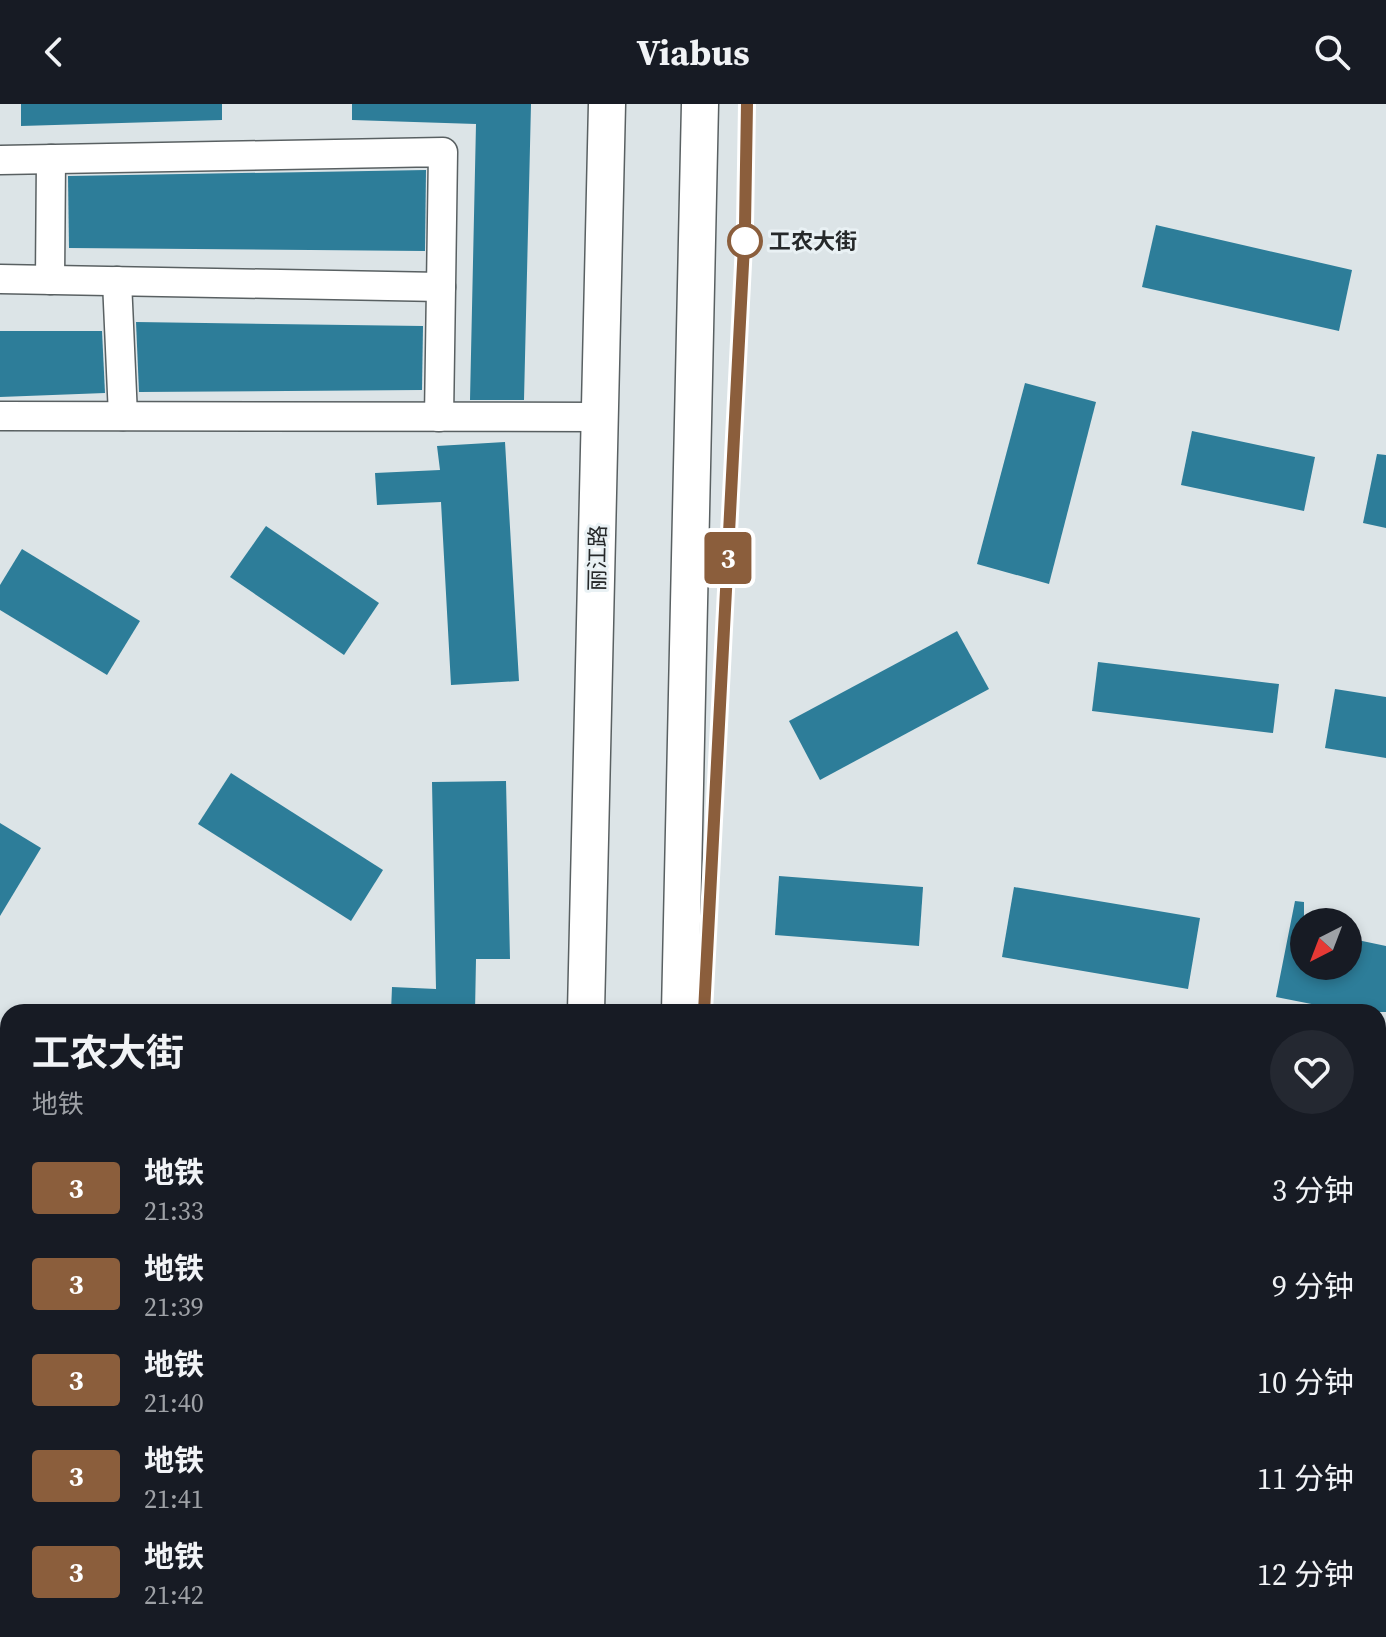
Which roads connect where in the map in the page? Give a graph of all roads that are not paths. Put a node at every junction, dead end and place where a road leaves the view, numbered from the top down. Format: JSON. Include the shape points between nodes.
{"nodes":[{"id":1,"x":607,"y":104,"type":"edge"},
{"id":2,"x":700,"y":104,"type":"edge"},
{"id":3,"x":51,"y":159,"type":"junction"},
{"id":4,"x":0,"y":160,"type":"edge"},
{"id":5,"x":0,"y":279,"type":"edge"},
{"id":6,"x":50,"y":280,"type":"junction"},
{"id":7,"x":117,"y":281,"type":"junction"},
{"id":8,"x":441,"y":287,"type":"junction"},
{"id":9,"x":0,"y":416,"type":"edge"},
{"id":10,"x":123,"y":416,"type":"junction"},
{"id":11,"x":439,"y":417,"type":"junction"},
{"id":12,"x":601,"y":417,"type":"junction"},
{"id":13,"x":586,"y":1004,"type":"edge"},
{"id":14,"x":680,"y":1004,"type":"edge"}],
"edges":[{"from":1,"to":12,"type":"main road","name":"丽江路"},
{"from":2,"to":14,"type":"main road"},
{"from":3,"to":4,"type":"street"},
{"from":3,"to":6,"type":"street"},
{"from":3,"to":8,"type":"street","via":[[443,152]]},
{"from":5,"to":6,"type":"street"},
{"from":6,"to":7,"type":"street"},
{"from":7,"to":8,"type":"street"},
{"from":7,"to":10,"type":"street"},
{"from":8,"to":11,"type":"street"},
{"from":9,"to":10,"type":"street"},
{"from":10,"to":11,"type":"street"},
{"from":11,"to":12,"type":"street"},
{"from":12,"to":13,"type":"main road","name":"丽江路"}]}
